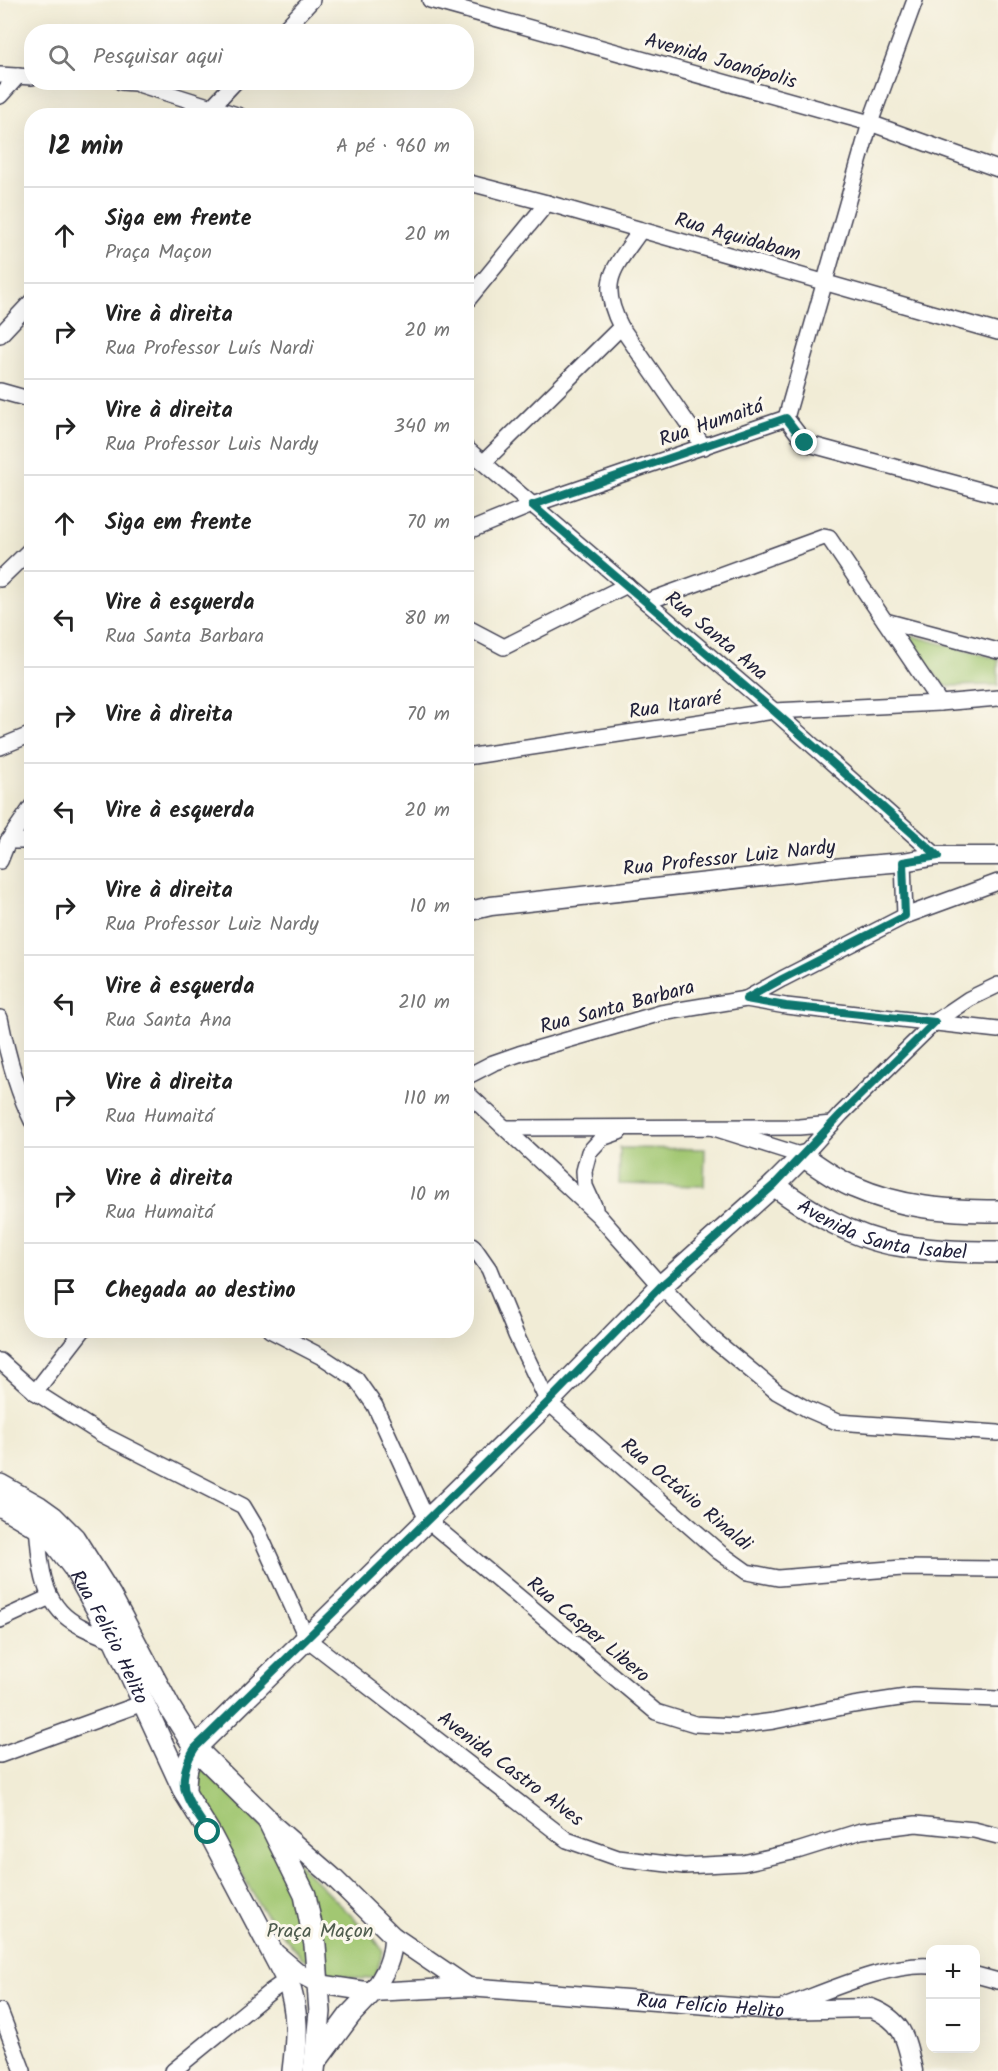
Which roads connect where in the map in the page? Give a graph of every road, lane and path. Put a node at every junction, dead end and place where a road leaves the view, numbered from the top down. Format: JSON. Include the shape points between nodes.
{"nodes":[{"id":1,"x":312,"y":0,"type":"edge"},
{"id":2,"x":430,"y":0,"type":"edge"},
{"id":3,"x":915,"y":0,"type":"edge"},
{"id":4,"x":290,"y":24,"type":"edge"},
{"id":5,"x":0,"y":75,"type":"edge"},
{"id":6,"x":24,"y":76,"type":"edge"},
{"id":7,"x":24,"y":77,"type":"edge"},
{"id":8,"x":153,"y":90,"type":"edge"},
{"id":9,"x":228,"y":90,"type":"edge"},
{"id":10,"x":0,"y":96,"type":"edge"},
{"id":11,"x":200,"y":108,"type":"edge"},
{"id":12,"x":211,"y":108,"type":"edge"},
{"id":13,"x":870,"y":123,"type":"junction"},
{"id":14,"x":998,"y":169,"type":"edge"},
{"id":15,"x":474,"y":184,"type":"edge"},
{"id":16,"x":547,"y":203,"type":"junction"},
{"id":17,"x":641,"y":230,"type":"junction"},
{"id":18,"x":825,"y":282,"type":"junction"},
{"id":19,"x":474,"y":292,"type":"edge"},
{"id":20,"x":24,"y":310,"type":"edge"},
{"id":21,"x":621,"y":327,"type":"junction"},
{"id":22,"x":998,"y":332,"type":"edge"},
{"id":23,"x":0,"y":335,"type":"edge"},
{"id":24,"x":0,"y":391,"type":"edge"},
{"id":25,"x":24,"y":398,"type":"edge"},
{"id":26,"x":786,"y":418,"type":"junction"},
{"id":27,"x":704,"y":447,"type":"junction"},
{"id":28,"x":474,"y":454,"type":"edge"},
{"id":29,"x":484,"y":462,"type":"junction"},
{"id":30,"x":998,"y":495,"type":"edge"},
{"id":31,"x":532,"y":505,"type":"junction"},
{"id":32,"x":474,"y":529,"type":"edge"},
{"id":33,"x":24,"y":556,"type":"edge"},
{"id":34,"x":0,"y":579,"type":"edge"},
{"id":35,"x":627,"y":585,"type":"junction"},
{"id":36,"x":646,"y":602,"type":"junction"},
{"id":37,"x":885,"y":621,"type":"junction"},
{"id":38,"x":474,"y":631,"type":"edge"},
{"id":39,"x":998,"y":651,"type":"edge"},
{"id":40,"x":998,"y":698,"type":"edge"},
{"id":41,"x":940,"y":703,"type":"junction"},
{"id":42,"x":774,"y":711,"type":"junction"},
{"id":43,"x":24,"y":737,"type":"edge"},
{"id":44,"x":0,"y":747,"type":"edge"},
{"id":45,"x":474,"y":756,"type":"edge"},
{"id":46,"x":24,"y":818,"type":"edge"},
{"id":47,"x":8,"y":841,"type":"junction"},
{"id":48,"x":24,"y":841,"type":"edge"},
{"id":49,"x":938,"y":856,"type":"junction"},
{"id":50,"x":998,"y":856,"type":"edge"},
{"id":51,"x":0,"y":861,"type":"edge"},
{"id":52,"x":903,"y":862,"type":"junction"},
{"id":53,"x":998,"y":882,"type":"edge"},
{"id":54,"x":474,"y":910,"type":"edge"},
{"id":55,"x":905,"y":916,"type":"junction"},
{"id":56,"x":998,"y":985,"type":"edge"},
{"id":57,"x":746,"y":999,"type":"junction"},
{"id":58,"x":0,"y":1018,"type":"edge"},
{"id":59,"x":935,"y":1022,"type":"junction"},
{"id":60,"x":998,"y":1029,"type":"edge"},
{"id":61,"x":474,"y":1073,"type":"edge"},
{"id":62,"x":474,"y":1099,"type":"edge"},
{"id":63,"x":24,"y":1107,"type":"edge"},
{"id":64,"x":832,"y":1124,"type":"junction"},
{"id":65,"x":506,"y":1128,"type":"junction"},
{"id":66,"x":627,"y":1128,"type":"junction"},
{"id":67,"x":714,"y":1128,"type":"junction"},
{"id":68,"x":803,"y":1156,"type":"junction"},
{"id":69,"x":774,"y":1185,"type":"junction"},
{"id":70,"x":998,"y":1210,"type":"edge"},
{"id":71,"x":599,"y":1216,"type":"junction"},
{"id":72,"x":474,"y":1247,"type":"edge"},
{"id":73,"x":998,"y":1252,"type":"edge"},
{"id":74,"x":661,"y":1286,"type":"junction"},
{"id":75,"x":77,"y":1338,"type":"edge"},
{"id":76,"x":285,"y":1338,"type":"edge"},
{"id":77,"x":0,"y":1361,"type":"edge"},
{"id":78,"x":35,"y":1392,"type":"junction"},
{"id":79,"x":548,"y":1402,"type":"junction"},
{"id":80,"x":998,"y":1433,"type":"edge"},
{"id":81,"x":0,"y":1485,"type":"edge"},
{"id":82,"x":0,"y":1505,"type":"edge"},
{"id":83,"x":427,"y":1520,"type":"junction"},
{"id":84,"x":37,"y":1527,"type":"junction"},
{"id":85,"x":998,"y":1569,"type":"edge"},
{"id":86,"x":50,"y":1597,"type":"junction"},
{"id":87,"x":0,"y":1620,"type":"edge"},
{"id":88,"x":307,"y":1639,"type":"junction"},
{"id":89,"x":115,"y":1641,"type":"junction"},
{"id":90,"x":998,"y":1699,"type":"edge"},
{"id":91,"x":143,"y":1703,"type":"junction"},
{"id":92,"x":195,"y":1748,"type":"junction"},
{"id":93,"x":0,"y":1755,"type":"edge"},
{"id":94,"x":185,"y":1793,"type":"junction"},
{"id":95,"x":268,"y":1820,"type":"junction"},
{"id":96,"x":998,"y":1836,"type":"edge"},
{"id":97,"x":393,"y":1936,"type":"junction"},
{"id":98,"x":273,"y":1952,"type":"junction"},
{"id":99,"x":926,"y":1966,"type":"edge"},
{"id":100,"x":980,"y":1976,"type":"edge"},
{"id":101,"x":287,"y":1980,"type":"junction"},
{"id":102,"x":998,"y":1982,"type":"edge"},
{"id":103,"x":319,"y":1984,"type":"junction"},
{"id":104,"x":468,"y":1987,"type":"junction"},
{"id":105,"x":372,"y":1992,"type":"junction"},
{"id":106,"x":774,"y":2010,"type":"junction"},
{"id":107,"x":0,"y":2012,"type":"edge"},
{"id":108,"x":314,"y":2066,"type":"edge"},
{"id":109,"x":23,"y":2071,"type":"edge"},
{"id":110,"x":173,"y":2071,"type":"edge"},
{"id":111,"x":293,"y":2071,"type":"edge"},
{"id":112,"x":913,"y":2071,"type":"edge"}],
"edges":[{"from":1,"to":4,"type":"street"},
{"from":2,"to":13,"type":"street","name":"Avenida Joanópolis"},
{"from":3,"to":13,"type":"street"},
{"from":5,"to":6,"type":"street"},
{"from":7,"to":10,"type":"street"},
{"from":8,"to":11,"type":"street"},
{"from":9,"to":12,"type":"street"},
{"from":13,"to":14,"type":"street","name":"Avenida Joanópolis"},
{"from":13,"to":18,"type":"street"},
{"from":15,"to":16,"type":"street","name":"Rua Aquidabam"},
{"from":16,"to":17,"type":"street","name":"Rua Aquidabam"},
{"from":16,"to":19,"type":"street"},
{"from":17,"to":18,"type":"street","name":"Rua Aquidabam"},
{"from":17,"to":21,"type":"street","via":[[613,271],[608,291]]},
{"from":18,"to":22,"type":"street","name":"Rua Aquidabam"},
{"from":18,"to":26,"type":"street"},
{"from":20,"to":23,"type":"street"},
{"from":21,"to":27,"type":"street"},
{"from":21,"to":29,"type":"street"},
{"from":24,"to":25,"type":"street"},
{"from":26,"to":27,"type":"street","name":"Rua Humaitá"},
{"from":26,"to":30,"type":"street","name":"Rua Humaitá","via":[[805,443]]},
{"from":27,"to":31,"type":"street","name":"Rua Humaitá"},
{"from":28,"to":29,"type":"street","name":"Rua Santa Ana"},
{"from":29,"to":31,"type":"street","name":"Rua Santa Ana"},
{"from":31,"to":32,"type":"street","name":"Rua Humaitá"},
{"from":31,"to":35,"type":"street","name":"Rua Santa Ana"},
{"from":33,"to":34,"type":"street"},
{"from":35,"to":36,"type":"street","name":"Rua Santa Ana"},
{"from":35,"to":38,"type":"street","via":[[504,647]]},
{"from":36,"to":37,"type":"street","via":[[824,537],[832,541]]},
{"from":36,"to":42,"type":"street","name":"Rua Santa Ana"},
{"from":37,"to":39,"type":"street"},
{"from":37,"to":41,"type":"street"},
{"from":40,"to":41,"type":"street","name":"Rua Itararé"},
{"from":41,"to":42,"type":"street","name":"Rua Itararé"},
{"from":42,"to":45,"type":"street","name":"Rua Itararé"},
{"from":42,"to":49,"type":"street","name":"Rua Santa Ana"},
{"from":43,"to":44,"type":"street"},
{"from":46,"to":47,"type":"street"},
{"from":47,"to":48,"type":"street"},
{"from":47,"to":51,"type":"street"},
{"from":49,"to":50,"type":"street","name":"Rua Professor Luiz Nardy"},
{"from":49,"to":52,"type":"street","name":"Rua Professor Luiz Nardy"},
{"from":52,"to":54,"type":"street","name":"Rua Professor Luiz Nardy"},
{"from":52,"to":55,"type":"street"},
{"from":53,"to":55,"type":"street"},
{"from":55,"to":57,"type":"street"},
{"from":56,"to":59,"type":"street"},
{"from":57,"to":59,"type":"street","name":"Rua Santa Barbara"},
{"from":57,"to":61,"type":"street","name":"Rua Santa Barbara","via":[[661,1012],[519,1054]]},
{"from":58,"to":63,"type":"street"},
{"from":59,"to":60,"type":"street","name":"Rua Santa Barbara"},
{"from":59,"to":64,"type":"street"},
{"from":62,"to":65,"type":"street"},
{"from":64,"to":67,"type":"street"},
{"from":64,"to":68,"type":"street"},
{"from":65,"to":66,"type":"street"},
{"from":65,"to":71,"type":"street"},
{"from":66,"to":67,"type":"street"},
{"from":66,"to":71,"type":"street","via":[[602,1138],[589,1152],[585,1186]]},
{"from":67,"to":68,"type":"street"},
{"from":68,"to":69,"type":"main road"},
{"from":68,"to":70,"type":"main road","name":"Avenida Santa Isabel","via":[[847,1184],[897,1203]]},
{"from":69,"to":73,"type":"main road","name":"Avenida Santa Isabel","via":[[845,1228],[895,1245]]},
{"from":69,"to":74,"type":"main road"},
{"from":71,"to":74,"type":"street"},
{"from":72,"to":79,"type":"street","name":"Rua Octávio Rinaldi","via":[[489,1269]]},
{"from":74,"to":79,"type":"main road"},
{"from":74,"to":80,"type":"street","via":[[708,1335],[777,1392],[807,1409],[837,1422]]},
{"from":75,"to":78,"type":"street"},
{"from":76,"to":83,"type":"street","name":"Rua Casper Libero","via":[[356,1379],[375,1406]]},
{"from":77,"to":78,"type":"street"},
{"from":78,"to":88,"type":"street","via":[[100,1434],[243,1506]]},
{"from":79,"to":83,"type":"main road"},
{"from":79,"to":85,"type":"street","name":"Rua Octávio Rinaldi","via":[[747,1572],[778,1578],[902,1568]]},
{"from":81,"to":92,"type":"main road","name":"Rua Felício Helito","via":[[53,1517],[74,1538]]},
{"from":82,"to":84,"type":"main road","name":"Rua Felício Helito"},
{"from":83,"to":88,"type":"main road"},
{"from":83,"to":90,"type":"street","name":"Rua Casper Libero","via":[[656,1712],[695,1724],[735,1726],[913,1696]]},
{"from":84,"to":86,"type":"street","via":[[43,1579]]},
{"from":84,"to":89,"type":"main road","name":"Rua Felício Helito","via":[[74,1568]]},
{"from":86,"to":87,"type":"street"},
{"from":86,"to":89,"type":"street","via":[[78,1625]]},
{"from":88,"to":92,"type":"main road"},
{"from":88,"to":96,"type":"street","name":"Avenida Castro Alves","via":[[567,1840],[618,1858],[684,1866],[743,1863],[861,1831],[916,1824]]},
{"from":89,"to":91,"type":"main road","name":"Rua Felício Helito"},
{"from":91,"to":93,"type":"street"},
{"from":91,"to":94,"type":"main road","name":"Rua Felício Helito"},
{"from":92,"to":94,"type":"main road","via":[[188,1759]]},
{"from":92,"to":95,"type":"main road"},
{"from":94,"to":98,"type":"main road"},
{"from":95,"to":97,"type":"street","via":[[333,1876]]},
{"from":95,"to":103,"type":"main road","via":[[305,1895]]},
{"from":97,"to":104,"type":"street"},
{"from":97,"to":105,"type":"street","via":[[386,1971]]},
{"from":98,"to":101,"type":"main road"},
{"from":98,"to":103,"type":"street"},
{"from":99,"to":106,"type":"street","via":[[886,1971]]},
{"from":100,"to":102,"type":"street"},
{"from":101,"to":110,"type":"street"},
{"from":101,"to":111,"type":"main road","via":[[297,2020]]},
{"from":103,"to":105,"type":"street","name":"Rua Felício Helito"},
{"from":103,"to":108,"type":"main road"},
{"from":104,"to":105,"type":"street","name":"Rua Felício Helito"},
{"from":104,"to":106,"type":"street","name":"Rua Felício Helito"},
{"from":105,"to":108,"type":"main road","via":[[350,2015]]},
{"from":106,"to":112,"type":"street","name":"Rua Felício Helito","via":[[871,2008],[885,2014],[904,2035]]},
{"from":107,"to":109,"type":"street"}]}
